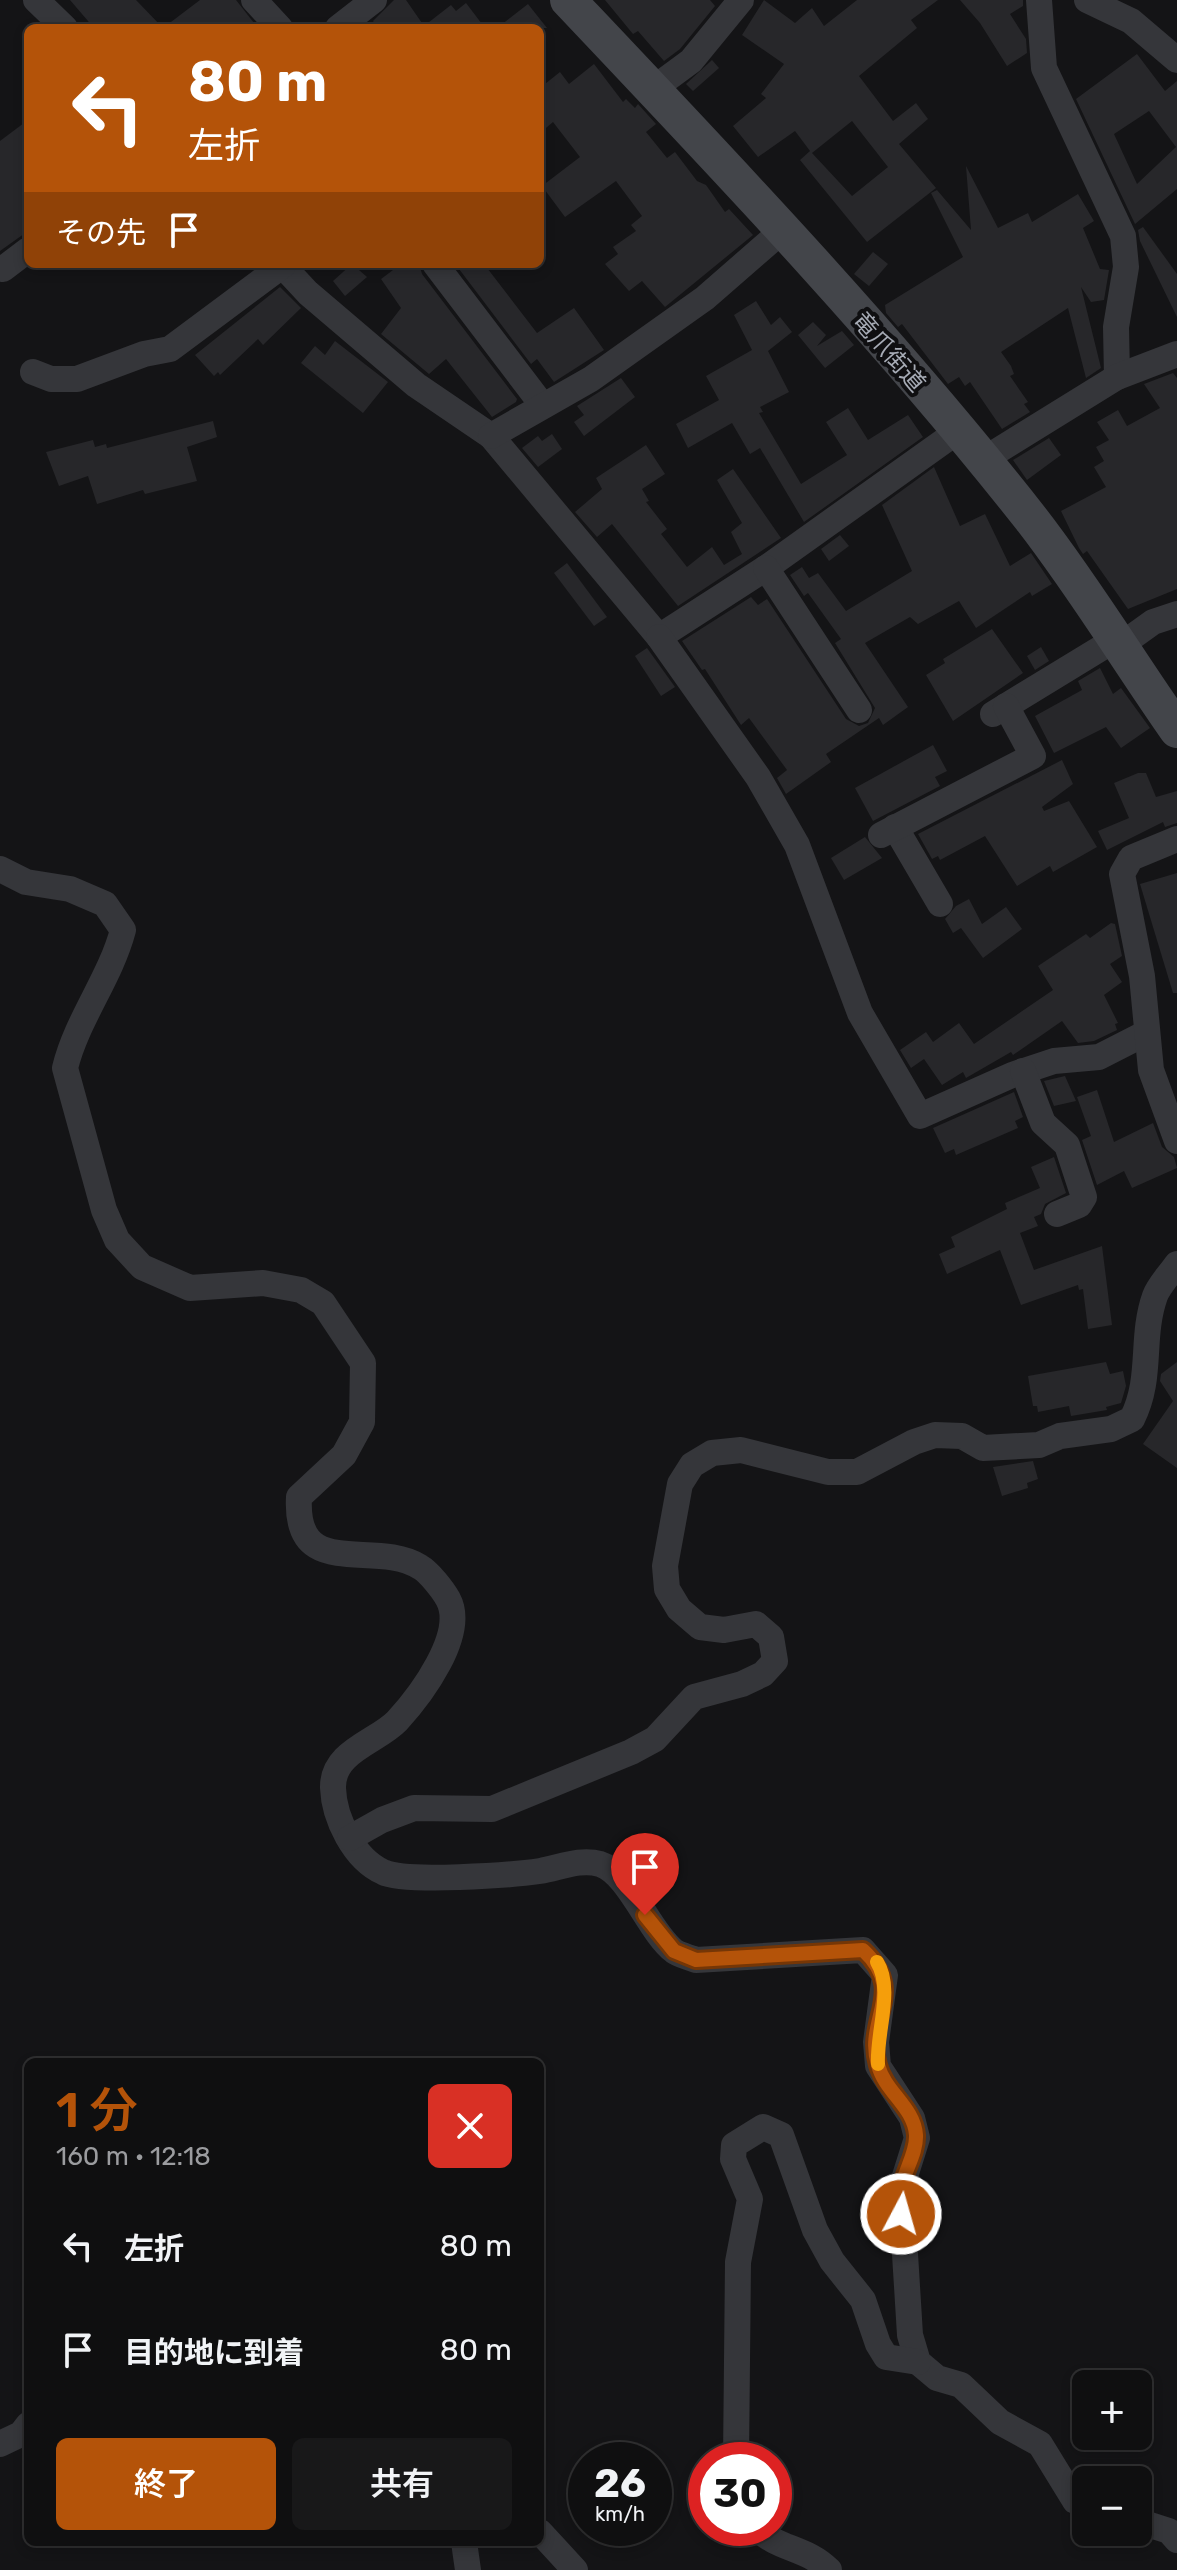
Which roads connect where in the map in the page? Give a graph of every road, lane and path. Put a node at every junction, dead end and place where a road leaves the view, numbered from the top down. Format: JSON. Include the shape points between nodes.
{"nodes":[{"id":1,"x":36,"y":0,"type":"edge"},
{"id":2,"x":254,"y":0,"type":"edge"},
{"id":3,"x":374,"y":0,"type":"edge"},
{"id":4,"x":568,"y":0,"type":"edge"},
{"id":5,"x":741,"y":0,"type":"edge"},
{"id":6,"x":1039,"y":0,"type":"edge"},
{"id":7,"x":1087,"y":0,"type":"edge"},
{"id":8,"x":61,"y":24,"type":"edge"},
{"id":9,"x":276,"y":24,"type":"edge"},
{"id":10,"x":343,"y":24,"type":"edge"},
{"id":11,"x":1177,"y":60,"type":"edge"},
{"id":12,"x":653,"y":89,"type":"junction"},
{"id":13,"x":783,"y":230,"type":"junction"},
{"id":14,"x":24,"y":253,"type":"edge"},
{"id":15,"x":278,"y":268,"type":"edge"},
{"id":16,"x":285,"y":268,"type":"edge"},
{"id":17,"x":438,"y":268,"type":"edge"},
{"id":18,"x":3,"y":269,"type":"dead end"},
{"id":19,"x":1177,"y":354,"type":"edge"},
{"id":20,"x":33,"y":372,"type":"dead end"},
{"id":21,"x":1117,"y":377,"type":"junction"},
{"id":22,"x":543,"y":406,"type":"junction"},
{"id":23,"x":958,"y":431,"type":"junction"},
{"id":24,"x":491,"y":436,"type":"junction"},
{"id":25,"x":983,"y":460,"type":"junction"},
{"id":26,"x":766,"y":568,"type":"junction"},
{"id":27,"x":1177,"y":614,"type":"edge"},
{"id":28,"x":659,"y":637,"type":"junction"},
{"id":29,"x":1118,"y":642,"type":"junction"},
{"id":30,"x":859,"y":710,"type":"dead end"},
{"id":31,"x":1177,"y":730,"type":"edge"},
{"id":32,"x":1177,"y":839,"type":"edge"},
{"id":33,"x":0,"y":869,"type":"edge"},
{"id":34,"x":940,"y":904,"type":"dead end"},
{"id":35,"x":1146,"y":1033,"type":"junction"},
{"id":36,"x":1023,"y":1071,"type":"junction"},
{"id":37,"x":1177,"y":1141,"type":"edge"},
{"id":38,"x":1057,"y":1214,"type":"dead end"},
{"id":39,"x":1177,"y":1264,"type":"edge"},
{"id":40,"x":350,"y":1838,"type":"junction"},
{"id":41,"x":918,"y":2362,"type":"junction"},
{"id":42,"x":24,"y":2430,"type":"edge"},
{"id":43,"x":736,"y":2442,"type":"edge"},
{"id":44,"x":0,"y":2444,"type":"edge"},
{"id":45,"x":1072,"y":2497,"type":"edge"},
{"id":46,"x":1152,"y":2526,"type":"edge"},
{"id":47,"x":544,"y":2536,"type":"edge"},
{"id":48,"x":1177,"y":2540,"type":"edge"},
{"id":49,"x":465,"y":2546,"type":"edge"},
{"id":50,"x":785,"y":2546,"type":"edge"},
{"id":51,"x":468,"y":2570,"type":"edge"},
{"id":52,"x":575,"y":2570,"type":"edge"},
{"id":53,"x":829,"y":2570,"type":"edge"}],
"edges":[{"from":1,"to":8,"type":"street"},
{"from":2,"to":9,"type":"street"},
{"from":3,"to":10,"type":"street"},
{"from":4,"to":12,"type":"main road","name":"竜爪街道"},
{"from":5,"to":12,"type":"street","via":[[691,61]]},
{"from":6,"to":21,"type":"street","via":[[1044,68],[1123,236],[1126,267],[1116,327]]},
{"from":7,"to":11,"type":"street","via":[[1131,21]]},
{"from":12,"to":13,"type":"main road","name":"竜爪街道"},
{"from":13,"to":22,"type":"street","via":[[705,298],[591,379]]},
{"from":13,"to":23,"type":"main road","name":"竜爪街道"},
{"from":14,"to":18,"type":"street"},
{"from":15,"to":20,"type":"street","via":[[170,349],[77,379],[51,379]]},
{"from":16,"to":24,"type":"street","via":[[416,385]]},
{"from":17,"to":22,"type":"street"},
{"from":19,"to":21,"type":"street"},
{"from":21,"to":25,"type":"street"},
{"from":22,"to":24,"type":"street"},
{"from":23,"to":25,"type":"main road","name":"竜爪街道"},
{"from":23,"to":26,"type":"street"},
{"from":24,"to":28,"type":"street"},
{"from":25,"to":29,"type":"main road","name":"竜爪街道"},
{"from":26,"to":28,"type":"street"},
{"from":26,"to":30,"type":"street"},
{"from":27,"to":29,"type":"street"},
{"from":28,"to":36,"type":"street","via":[[758,777],[797,845],[860,1013],[920,1116]]},
{"from":29,"to":31,"type":"main road","name":"竜爪街道"},
{"from":29,"to":34,"type":"street","via":[[999,710],[1033,756],[888,831]]},
{"from":32,"to":35,"type":"street","via":[[1131,858],[1122,874],[1142,976]]},
{"from":33,"to":40,"type":"street","via":[[26,882],[70,889],[105,904],[123,930],[116,956],[70,1045],[65,1068],[117,1240],[142,1267],[190,1288],[263,1283],[301,1290],[323,1303],[363,1363],[362,1422],[344,1455],[299,1497],[298,1520],[306,1539],[323,1551],[393,1558],[421,1567],[449,1601],[453,1630],[429,1680],[395,1723],[348,1754],[333,1782],[334,1809]]},
{"from":35,"to":36,"type":"street","via":[[1099,1057],[1054,1061]]},
{"from":35,"to":37,"type":"street","via":[[1151,1070]]},
{"from":36,"to":38,"type":"street","via":[[1043,1123],[1067,1145],[1084,1197],[1079,1205]]},
{"from":39,"to":40,"type":"street","via":[[1156,1293],[1147,1332],[1144,1397],[1132,1419],[1111,1429],[1086,1430],[1039,1445],[983,1448],[962,1436],[935,1435],[857,1472],[828,1472],[741,1450],[712,1453],[692,1465],[680,1484],[665,1566],[667,1589],[679,1609],[700,1627],[724,1630],[756,1624],[771,1637],[775,1661],[742,1684],[694,1697],[655,1739],[631,1752],[492,1809],[414,1808]]},
{"from":40,"to":41,"type":"street","via":[[385,1874],[460,1876],[601,1864],[674,1951],[696,1960],[863,1950],[870,1956],[885,1975],[878,2066],[912,2118],[917,2138],[901,2189],[910,2335]]},
{"from":41,"to":43,"type":"street","via":[[886,2357],[878,2344],[863,2300],[815,2230],[781,2135],[763,2127],[748,2133],[734,2145],[733,2159],[750,2199],[738,2262]]},
{"from":41,"to":45,"type":"street","via":[[937,2378],[961,2385],[1000,2422],[1040,2444]]},
{"from":42,"to":44,"type":"street"},
{"from":46,"to":48,"type":"street"},
{"from":47,"to":52,"type":"street"},
{"from":49,"to":51,"type":"street"},
{"from":50,"to":53,"type":"street","via":[[814,2555]]}]}
